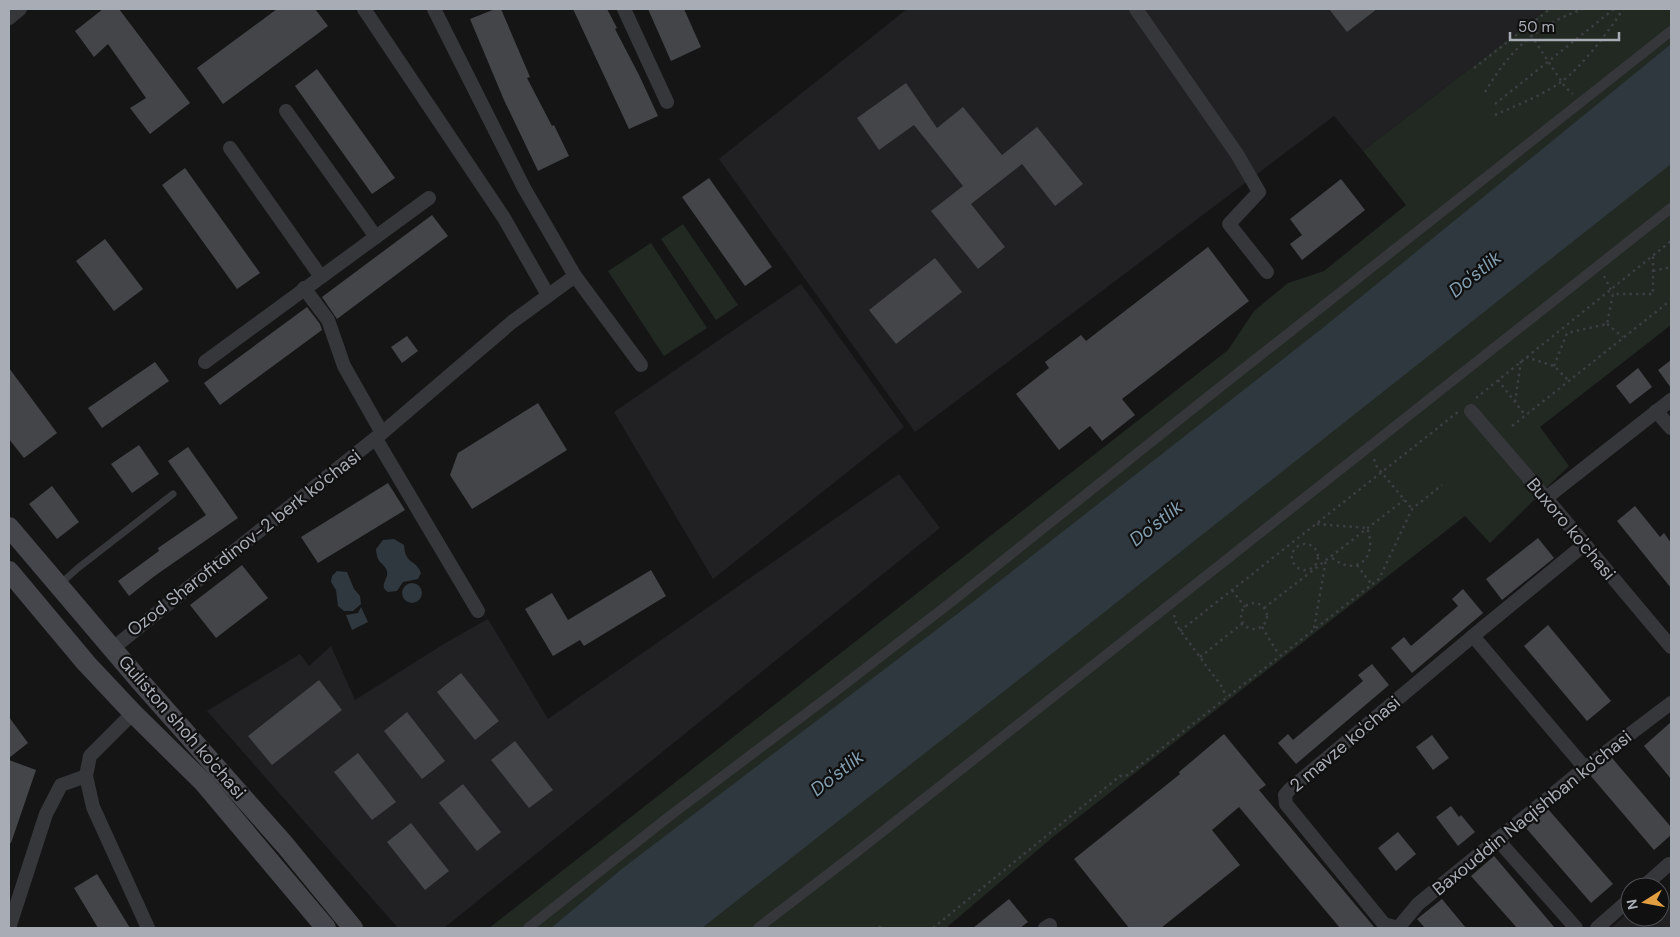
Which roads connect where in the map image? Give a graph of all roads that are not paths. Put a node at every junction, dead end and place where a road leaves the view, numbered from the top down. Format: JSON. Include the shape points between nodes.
{"nodes":[{"id":1,"x":20,"y":9,"type":"edge"},
{"id":2,"x":364,"y":9,"type":"edge"},
{"id":3,"x":434,"y":9,"type":"edge"},
{"id":4,"x":624,"y":9,"type":"edge"},
{"id":5,"x":1136,"y":9,"type":"edge"},
{"id":6,"x":9,"y":18,"type":"edge"},
{"id":7,"x":1671,"y":31,"type":"edge"},
{"id":8,"x":667,"y":102,"type":"dead end"},
{"id":9,"x":286,"y":111,"type":"dead end"},
{"id":10,"x":230,"y":148,"type":"dead end"},
{"id":11,"x":429,"y":198,"type":"dead end"},
{"id":12,"x":1671,"y":208,"type":"edge"},
{"id":13,"x":376,"y":237,"type":"junction"},
{"id":14,"x":1267,"y":272,"type":"dead end"},
{"id":15,"x":576,"y":276,"type":"junction"},
{"id":16,"x":321,"y":277,"type":"junction"},
{"id":17,"x":304,"y":288,"type":"junction"},
{"id":18,"x":548,"y":295,"type":"junction"},
{"id":19,"x":206,"y":362,"type":"dead end"},
{"id":20,"x":641,"y":365,"type":"dead end"},
{"id":21,"x":1671,"y":400,"type":"edge"},
{"id":22,"x":1468,"y":407,"type":"road end"},
{"id":23,"x":1656,"y":411,"type":"junction"},
{"id":24,"x":1671,"y":428,"type":"edge"},
{"id":25,"x":379,"y":436,"type":"junction"},
{"id":26,"x":174,"y":494,"type":"dead end"},
{"id":27,"x":1546,"y":498,"type":"junction"},
{"id":28,"x":9,"y":527,"type":"edge"},
{"id":29,"x":1585,"y":544,"type":"junction"},
{"id":30,"x":9,"y":571,"type":"edge"},
{"id":31,"x":59,"y":586,"type":"junction"},
{"id":32,"x":478,"y":611,"type":"dead end"},
{"id":33,"x":1472,"y":636,"type":"junction"},
{"id":34,"x":1671,"y":647,"type":"edge"},
{"id":35,"x":113,"y":648,"type":"junction"},
{"id":36,"x":1671,"y":703,"type":"edge"},
{"id":37,"x":133,"y":713,"type":"junction"},
{"id":38,"x":1585,"y":768,"type":"junction"},
{"id":39,"x":86,"y":776,"type":"junction"},
{"id":40,"x":1497,"y":839,"type":"junction"},
{"id":41,"x":1671,"y":866,"type":"edge"},
{"id":42,"x":1654,"y":877,"type":"edge"},
{"id":43,"x":1620,"y":907,"type":"edge"},
{"id":44,"x":9,"y":928,"type":"edge"},
{"id":45,"x":148,"y":928,"type":"edge"},
{"id":46,"x":326,"y":928,"type":"edge"},
{"id":47,"x":353,"y":928,"type":"edge"},
{"id":48,"x":528,"y":928,"type":"edge"},
{"id":49,"x":758,"y":928,"type":"edge"},
{"id":50,"x":1398,"y":928,"type":"edge"},
{"id":51,"x":1576,"y":928,"type":"edge"},
{"id":52,"x":1597,"y":928,"type":"edge"}],
"edges":[{"from":1,"to":6,"type":"street"},
{"from":2,"to":18,"type":"street","via":[[504,218]]},
{"from":3,"to":15,"type":"street","via":[[524,188]]},
{"from":4,"to":8,"type":"street"},
{"from":5,"to":14,"type":"street","via":[[1237,154],[1259,192],[1229,224]]},
{"from":7,"to":48,"type":"street","via":[[950,603]]},
{"from":9,"to":13,"type":"street"},
{"from":10,"to":16,"type":"street"},
{"from":11,"to":13,"type":"street"},
{"from":12,"to":49,"type":"street"},
{"from":13,"to":16,"type":"street"},
{"from":15,"to":18,"type":"street","name":"Ozod Sharofitdinov-2 berk ko'chasi"},
{"from":15,"to":20,"type":"street"},
{"from":16,"to":17,"type":"street"},
{"from":17,"to":19,"type":"street"},
{"from":17,"to":25,"type":"street","via":[[328,320],[344,366]]},
{"from":18,"to":25,"type":"street","name":"Ozod Sharofitdinov-2 berk ko'chasi"},
{"from":21,"to":23,"type":"street"},
{"from":22,"to":27,"type":"street","name":"Buxoro ko'chasi"},
{"from":23,"to":24,"type":"street"},
{"from":23,"to":27,"type":"street"},
{"from":25,"to":32,"type":"street"},
{"from":25,"to":35,"type":"street","name":"Ozod Sharofitdinov-2 berk ko'chasi"},
{"from":26,"to":31,"type":"lane"},
{"from":27,"to":29,"type":"street","name":"Buxoro ko'chasi"},
{"from":28,"to":31,"type":"main road","name":"Guliston shoh ko'chasi"},
{"from":29,"to":33,"type":"street"},
{"from":29,"to":34,"type":"street","name":"Buxoro ko'chasi"},
{"from":30,"to":37,"type":"main road","name":"Guliston shoh ko'chasi","via":[[86,663]]},
{"from":31,"to":35,"type":"main road","name":"Guliston shoh ko'chasi"},
{"from":33,"to":38,"type":"street"},
{"from":33,"to":50,"type":"street","name":"2 mavze ko'chasi","via":[[1285,795],[1286,804],[1384,924]]},
{"from":35,"to":47,"type":"main road","name":"Guliston shoh ko'chasi","via":[[285,844]]},
{"from":36,"to":38,"type":"street","name":"Baxouddin Naqishban ko'chasi"},
{"from":37,"to":39,"type":"street","via":[[90,756]]},
{"from":37,"to":46,"type":"main road","name":"Guliston shoh ko'chasi","via":[[204,784]]},
{"from":38,"to":40,"type":"street","name":"Baxouddin Naqishban ko'chasi"},
{"from":39,"to":44,"type":"street","via":[[61,785],[46,814]]},
{"from":39,"to":45,"type":"street","via":[[92,807]]},
{"from":40,"to":50,"type":"street","name":"Baxouddin Naqishban ko'chasi","via":[[1418,904]]},
{"from":40,"to":51,"type":"street"},
{"from":41,"to":42,"type":"street","via":[[1669,864]]},
{"from":43,"to":52,"type":"street"}]}
